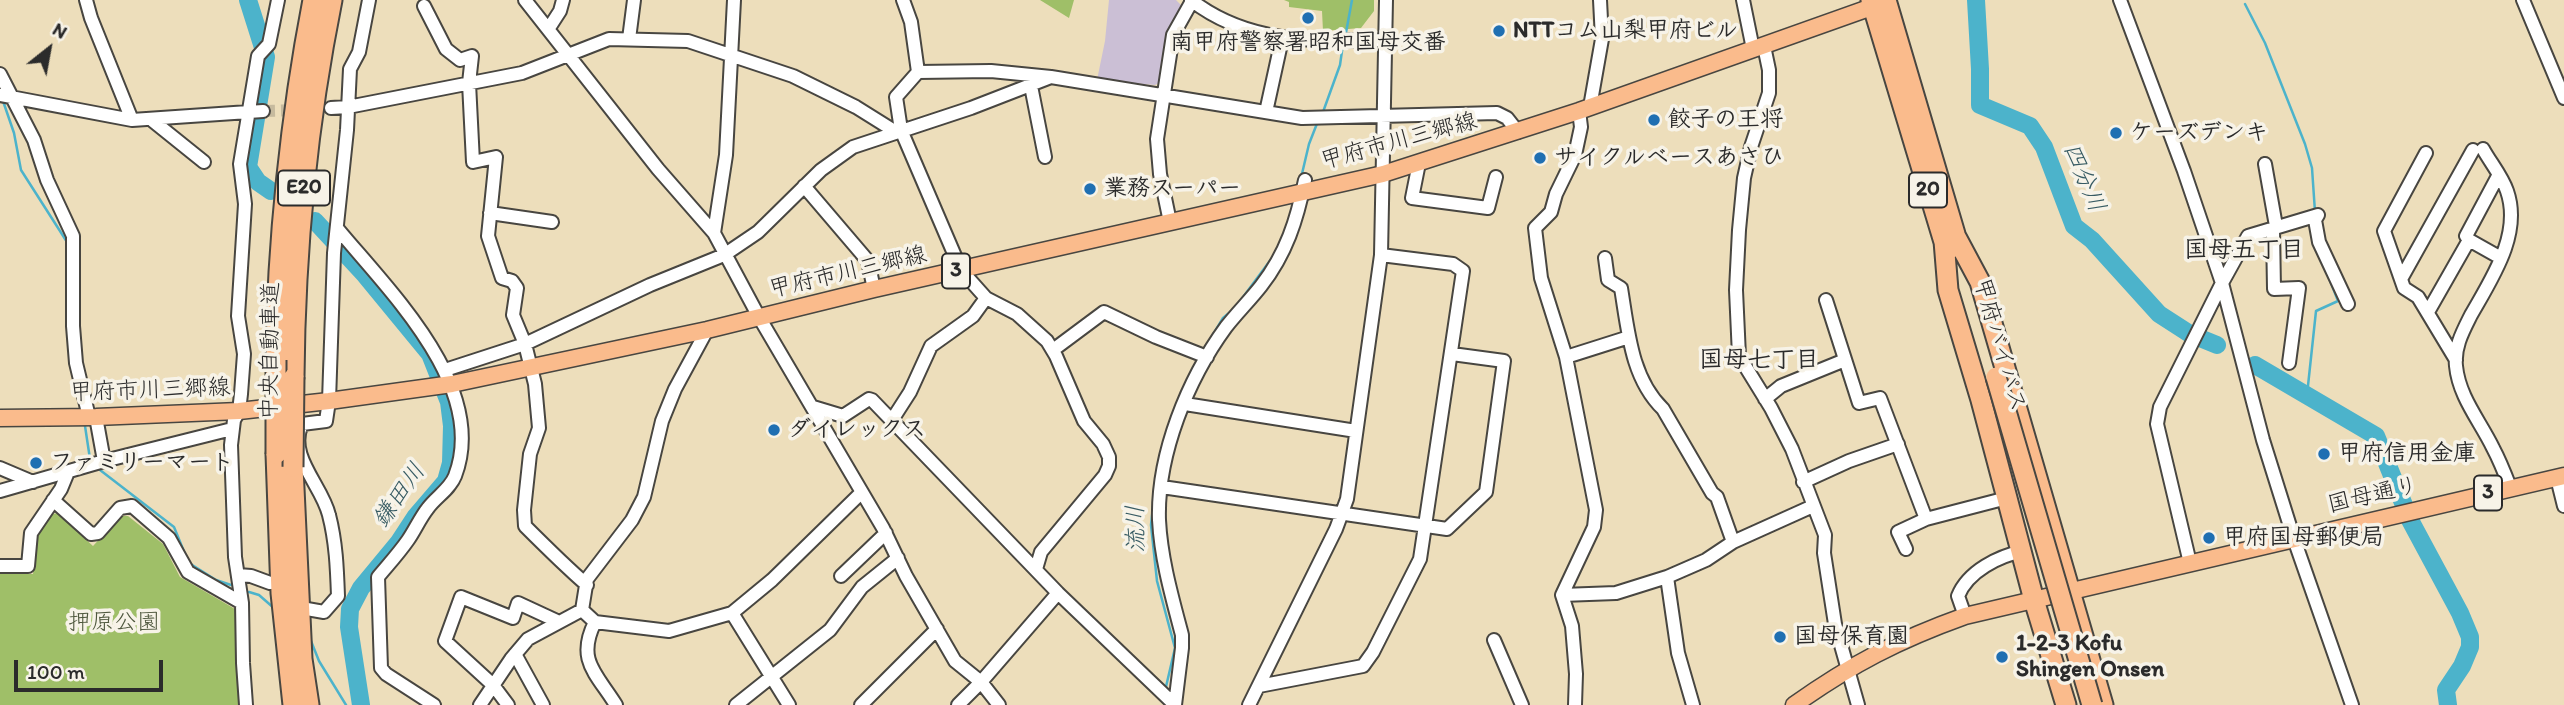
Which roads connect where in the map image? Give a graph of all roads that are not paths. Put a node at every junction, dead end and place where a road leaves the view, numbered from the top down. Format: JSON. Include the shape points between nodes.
{"nodes":[{"id":1,"x":86,"y":0,"type":"edge"},
{"id":2,"x":278,"y":0,"type":"edge"},
{"id":3,"x":313,"y":0,"type":"edge"},
{"id":4,"x":332,"y":0,"type":"edge"},
{"id":5,"x":369,"y":0,"type":"edge"},
{"id":6,"x":525,"y":0,"type":"edge"},
{"id":7,"x":562,"y":0,"type":"edge"},
{"id":8,"x":634,"y":0,"type":"edge"},
{"id":9,"x":734,"y":0,"type":"edge"},
{"id":10,"x":902,"y":0,"type":"edge"},
{"id":11,"x":1386,"y":0,"type":"edge"},
{"id":12,"x":1600,"y":0,"type":"edge"},
{"id":13,"x":1743,"y":0,"type":"edge"},
{"id":14,"x":2120,"y":0,"type":"edge"},
{"id":15,"x":2523,"y":0,"type":"edge"},
{"id":16,"x":1192,"y":1,"type":"edge"},
{"id":17,"x":1882,"y":2,"type":"edge"},
{"id":18,"x":424,"y":6,"type":"dead end"},
{"id":19,"x":549,"y":28,"type":"junction"},
{"id":20,"x":629,"y":39,"type":"junction"},
{"id":21,"x":1282,"y":39,"type":"junction"},
{"id":22,"x":1384,"y":40,"type":"junction"},
{"id":23,"x":1758,"y":48,"type":"junction"},
{"id":24,"x":569,"y":54,"type":"junction"},
{"id":25,"x":730,"y":56,"type":"junction"},
{"id":26,"x":918,"y":72,"type":"junction"},
{"id":27,"x":0,"y":74,"type":"edge"},
{"id":28,"x":1051,"y":77,"type":"junction"},
{"id":29,"x":469,"y":83,"type":"junction"},
{"id":30,"x":1031,"y":86,"type":"junction"},
{"id":31,"x":1163,"y":95,"type":"junction"},
{"id":32,"x":6,"y":96,"type":"edge"},
{"id":33,"x":2564,"y":99,"type":"edge"},
{"id":34,"x":348,"y":107,"type":"junction"},
{"id":35,"x":331,"y":108,"type":"dead end"},
{"id":36,"x":1585,"y":109,"type":"junction"},
{"id":37,"x":263,"y":111,"type":"tunnel mouth"},
{"id":38,"x":1266,"y":112,"type":"junction"},
{"id":39,"x":248,"y":113,"type":"junction"},
{"id":40,"x":1384,"y":116,"type":"junction"},
{"id":41,"x":132,"y":120,"type":"junction"},
{"id":42,"x":153,"y":121,"type":"junction"},
{"id":43,"x":898,"y":131,"type":"junction"},
{"id":44,"x":1518,"y":132,"type":"junction"},
{"id":45,"x":2426,"y":153,"type":"dead end"},
{"id":46,"x":1045,"y":157,"type":"dead end"},
{"id":47,"x":204,"y":162,"type":"dead end"},
{"id":48,"x":1419,"y":163,"type":"junction"},
{"id":49,"x":2265,"y":164,"type":"dead end"},
{"id":50,"x":1383,"y":174,"type":"junction"},
{"id":51,"x":2498,"y":176,"type":"junction"},
{"id":52,"x":1496,"y":177,"type":"dead end"},
{"id":53,"x":804,"y":186,"type":"junction"},
{"id":54,"x":1304,"y":186,"type":"junction"},
{"id":55,"x":491,"y":213,"type":"junction"},
{"id":56,"x":552,"y":222,"type":"dead end"},
{"id":57,"x":1170,"y":222,"type":"junction"},
{"id":58,"x":2274,"y":228,"type":"junction"},
{"id":59,"x":336,"y":229,"type":"junction"},
{"id":60,"x":714,"y":233,"type":"junction"},
{"id":61,"x":1950,"y":239,"type":"junction"},
{"id":62,"x":2469,"y":240,"type":"junction"},
{"id":63,"x":724,"y":255,"type":"junction"},
{"id":64,"x":1381,"y":255,"type":"junction"},
{"id":65,"x":1605,"y":258,"type":"dead end"},
{"id":66,"x":2501,"y":258,"type":"junction"},
{"id":67,"x":961,"y":270,"type":"junction"},
{"id":68,"x":2401,"y":279,"type":"junction"},
{"id":69,"x":2222,"y":283,"type":"junction"},
{"id":70,"x":874,"y":289,"type":"junction"},
{"id":71,"x":986,"y":298,"type":"junction"},
{"id":72,"x":1826,"y":300,"type":"dead end"},
{"id":73,"x":2348,"y":304,"type":"dead end"},
{"id":74,"x":2428,"y":312,"type":"junction"},
{"id":75,"x":759,"y":317,"type":"junction"},
{"id":76,"x":707,"y":330,"type":"junction"},
{"id":77,"x":1629,"y":337,"type":"junction"},
{"id":78,"x":525,"y":344,"type":"junction"},
{"id":79,"x":1053,"y":351,"type":"junction"},
{"id":80,"x":1452,"y":354,"type":"junction"},
{"id":81,"x":1207,"y":357,"type":"junction"},
{"id":82,"x":1566,"y":357,"type":"junction"},
{"id":83,"x":1845,"y":360,"type":"junction"},
{"id":84,"x":2456,"y":360,"type":"junction"},
{"id":85,"x":2289,"y":363,"type":"dead end"},
{"id":86,"x":532,"y":368,"type":"junction"},
{"id":87,"x":449,"y":377,"type":"junction"},
{"id":88,"x":1990,"y":379,"type":"junction"},
{"id":89,"x":1765,"y":399,"type":"junction"},
{"id":90,"x":329,"y":401,"type":"junction"},
{"id":91,"x":1185,"y":404,"type":"junction"},
{"id":92,"x":813,"y":407,"type":"junction"},
{"id":93,"x":239,"y":411,"type":"junction"},
{"id":94,"x":92,"y":417,"type":"junction"},
{"id":95,"x":0,"y":418,"type":"edge"},
{"id":96,"x":892,"y":420,"type":"junction"},
{"id":97,"x":232,"y":429,"type":"junction"},
{"id":98,"x":1356,"y":431,"type":"junction"},
{"id":99,"x":1898,"y":444,"type":"junction"},
{"id":100,"x":104,"y":461,"type":"junction"},
{"id":101,"x":0,"y":468,"type":"edge"},
{"id":102,"x":68,"y":472,"type":"junction"},
{"id":103,"x":2560,"y":477,"type":"edge"},
{"id":104,"x":33,"y":482,"type":"junction"},
{"id":105,"x":1803,"y":482,"type":"junction"},
{"id":106,"x":1162,"y":487,"type":"junction"},
{"id":107,"x":2510,"y":488,"type":"junction"},
{"id":108,"x":0,"y":491,"type":"edge"},
{"id":109,"x":862,"y":493,"type":"junction"},
{"id":110,"x":2007,"y":498,"type":"junction"},
{"id":111,"x":53,"y":500,"type":"junction"},
{"id":112,"x":1813,"y":506,"type":"junction"},
{"id":113,"x":2564,"y":506,"type":"edge"},
{"id":114,"x":1343,"y":513,"type":"junction"},
{"id":115,"x":1926,"y":519,"type":"junction"},
{"id":116,"x":1426,"y":525,"type":"junction"},
{"id":117,"x":886,"y":533,"type":"junction"},
{"id":118,"x":2294,"y":539,"type":"junction"},
{"id":119,"x":1733,"y":542,"type":"junction"},
{"id":120,"x":1906,"y":548,"type":"dead end"},
{"id":121,"x":2023,"y":551,"type":"junction"},
{"id":122,"x":898,"y":558,"type":"junction"},
{"id":123,"x":2190,"y":563,"type":"junction"},
{"id":124,"x":0,"y":566,"type":"edge"},
{"id":125,"x":1036,"y":569,"type":"junction"},
{"id":126,"x":238,"y":575,"type":"junction"},
{"id":127,"x":841,"y":576,"type":"dead end"},
{"id":128,"x":1667,"y":577,"type":"junction"},
{"id":129,"x":587,"y":584,"type":"junction"},
{"id":130,"x":275,"y":588,"type":"junction"},
{"id":131,"x":1058,"y":593,"type":"junction"},
{"id":132,"x":2070,"y":593,"type":"junction"},
{"id":133,"x":1562,"y":595,"type":"junction"},
{"id":134,"x":2034,"y":600,"type":"junction"},
{"id":135,"x":242,"y":603,"type":"junction"},
{"id":136,"x":303,"y":608,"type":"junction"},
{"id":137,"x":582,"y":610,"type":"junction"},
{"id":138,"x":732,"y":613,"type":"junction"},
{"id":139,"x":1965,"y":616,"type":"junction"},
{"id":140,"x":559,"y":622,"type":"junction"},
{"id":141,"x":595,"y":622,"type":"junction"},
{"id":142,"x":937,"y":629,"type":"junction"},
{"id":143,"x":1494,"y":640,"type":"dead end"},
{"id":144,"x":515,"y":654,"type":"junction"},
{"id":145,"x":295,"y":663,"type":"junction"},
{"id":146,"x":1847,"y":669,"type":"junction"},
{"id":147,"x":771,"y":676,"type":"junction"},
{"id":148,"x":981,"y":682,"type":"junction"},
{"id":149,"x":493,"y":685,"type":"junction"},
{"id":150,"x":1259,"y":686,"type":"junction"},
{"id":151,"x":427,"y":703,"type":"edge"},
{"id":152,"x":1173,"y":704,"type":"edge"},
{"id":153,"x":246,"y":705,"type":"edge"},
{"id":154,"x":293,"y":705,"type":"edge"},
{"id":155,"x":309,"y":705,"type":"edge"},
{"id":156,"x":480,"y":705,"type":"edge"},
{"id":157,"x":508,"y":705,"type":"edge"},
{"id":158,"x":542,"y":705,"type":"edge"},
{"id":159,"x":616,"y":705,"type":"edge"},
{"id":160,"x":736,"y":705,"type":"edge"},
{"id":161,"x":789,"y":705,"type":"edge"},
{"id":162,"x":861,"y":705,"type":"edge"},
{"id":163,"x":958,"y":705,"type":"edge"},
{"id":164,"x":999,"y":705,"type":"edge"},
{"id":165,"x":1249,"y":705,"type":"edge"},
{"id":166,"x":1522,"y":705,"type":"edge"},
{"id":167,"x":1575,"y":705,"type":"edge"},
{"id":168,"x":1693,"y":705,"type":"edge"},
{"id":169,"x":1794,"y":705,"type":"edge"},
{"id":170,"x":1858,"y":705,"type":"edge"},
{"id":171,"x":2066,"y":705,"type":"edge"},
{"id":172,"x":2079,"y":705,"type":"edge"},
{"id":173,"x":2092,"y":705,"type":"edge"},
{"id":174,"x":2103,"y":705,"type":"edge"},
{"id":175,"x":2352,"y":705,"type":"edge"}],
"edges":[{"from":1,"to":41,"type":"street"},
{"from":2,"to":39,"type":"street","via":[[269,44],[258,56]]},
{"from":3,"to":130,"type":"highway","name":"中央自動車道","number":"E20","bridge":true,"via":[[288,177],[278,305]]},
{"from":4,"to":136,"type":"highway","name":"中央自動車道","number":"E20","bridge":true,"via":[[314,98],[297,271],[293,467]]},
{"from":5,"to":34,"type":"street","via":[[359,52],[350,69]]},
{"from":6,"to":19,"type":"street"},
{"from":7,"to":19,"type":"street"},
{"from":8,"to":20,"type":"street"},
{"from":9,"to":25,"type":"street"},
{"from":10,"to":26,"type":"street","via":[[911,22]]},
{"from":11,"to":22,"type":"street"},
{"from":12,"to":36,"type":"street","via":[[1602,39]]},
{"from":13,"to":23,"type":"street"},
{"from":14,"to":69,"type":"street"},
{"from":15,"to":33,"type":"street"},
{"from":16,"to":21,"type":"street","via":[[1241,27]]},
{"from":16,"to":31,"type":"street","via":[[1172,35]]},
{"from":17,"to":23,"type":"main road","name":"甲府市川三郷線","number":"3"},
{"from":17,"to":61,"type":"highway","name":"甲府バイパス","number":"20"},
{"from":18,"to":29,"type":"street","via":[[446,49],[460,60],[472,56]]},
{"from":19,"to":24,"type":"street"},
{"from":20,"to":24,"type":"street","via":[[609,39]]},
{"from":20,"to":25,"type":"street","via":[[688,41]]},
{"from":21,"to":22,"type":"street"},
{"from":21,"to":38,"type":"street"},
{"from":22,"to":40,"type":"street"},
{"from":23,"to":36,"type":"main road","name":"甲府市川三郷線","number":"3"},
{"from":23,"to":89,"type":"street","via":[[1769,70],[1769,93],[1744,178],[1736,290],[1739,356]]},
{"from":24,"to":29,"type":"street","via":[[523,73]]},
{"from":24,"to":60,"type":"street"},
{"from":25,"to":43,"type":"street","via":[[793,76]]},
{"from":25,"to":60,"type":"street","via":[[726,155]]},
{"from":26,"to":28,"type":"street","via":[[991,71]]},
{"from":26,"to":43,"type":"street","via":[[896,97]]},
{"from":27,"to":32,"type":"street"},
{"from":28,"to":30,"type":"street"},
{"from":28,"to":31,"type":"street"},
{"from":29,"to":34,"type":"street"},
{"from":29,"to":55,"type":"street","via":[[473,162],[496,158]]},
{"from":30,"to":43,"type":"street"},
{"from":30,"to":46,"type":"street"},
{"from":31,"to":38,"type":"street"},
{"from":31,"to":57,"type":"street","via":[[1157,139]]},
{"from":32,"to":41,"type":"street"},
{"from":32,"to":94,"type":"street","via":[[34,140],[73,236],[76,363]]},
{"from":34,"to":35,"type":"street"},
{"from":34,"to":59,"type":"street"},
{"from":36,"to":44,"type":"main road","name":"甲府市川三郷線","number":"3"},
{"from":36,"to":82,"type":"street","via":[[1575,155],[1551,212],[1535,228],[1541,278]]},
{"from":37,"to":39,"type":"street"},
{"from":38,"to":40,"type":"street","via":[[1302,118]]},
{"from":39,"to":42,"type":"street"},
{"from":39,"to":93,"type":"street","via":[[240,164],[245,204],[238,316],[244,354]]},
{"from":40,"to":44,"type":"street","via":[[1497,113]]},
{"from":40,"to":50,"type":"street"},
{"from":41,"to":42,"type":"street"},
{"from":42,"to":47,"type":"street"},
{"from":43,"to":53,"type":"street","via":[[853,148]]},
{"from":43,"to":67,"type":"street"},
{"from":44,"to":48,"type":"main road","name":"甲府市川三郷線","number":"3"},
{"from":45,"to":68,"type":"street","via":[[2384,231]]},
{"from":48,"to":50,"type":"main road","name":"甲府市川三郷線","number":"3"},
{"from":48,"to":52,"type":"street","via":[[1412,198],[1489,208]]},
{"from":49,"to":58,"type":"street"},
{"from":50,"to":54,"type":"main road","name":"甲府市川三郷線","number":"3"},
{"from":50,"to":64,"type":"street"},
{"from":51,"to":62,"type":"street","via":[[2466,236]]},
{"from":51,"to":66,"type":"street","via":[[2512,212]]},
{"from":51,"to":68,"type":"street","via":[[2478,149]]},
{"from":53,"to":63,"type":"street","via":[[758,232]]},
{"from":53,"to":70,"type":"street","via":[[868,261]]},
{"from":54,"to":57,"type":"main road","name":"甲府市川三郷線","number":"3"},
{"from":54,"to":81,"type":"street","via":[[1284,252]]},
{"from":55,"to":56,"type":"street"},
{"from":55,"to":78,"type":"street","via":[[488,236],[502,278],[513,281],[517,288],[513,316]]},
{"from":57,"to":67,"type":"main road","name":"甲府市川三郷線","number":"3"},
{"from":58,"to":69,"type":"street","via":[[2248,236]]},
{"from":58,"to":73,"type":"street","via":[[2318,215],[2319,242]]},
{"from":58,"to":85,"type":"street","via":[[2274,289],[2299,288]]},
{"from":59,"to":87,"type":"street","via":[[396,299]]},
{"from":59,"to":90,"type":"street"},
{"from":60,"to":63,"type":"street"},
{"from":61,"to":88,"type":"highway","name":"甲府バイパス","number":"20"},
{"from":61,"to":110,"type":"highway","via":[[1948,290]]},
{"from":61,"to":132,"type":"highway","via":[[1979,282]]},
{"from":62,"to":66,"type":"street"},
{"from":62,"to":74,"type":"street"},
{"from":63,"to":75,"type":"street"},
{"from":63,"to":78,"type":"street"},
{"from":64,"to":80,"type":"street","via":[[1453,264],[1463,271]]},
{"from":64,"to":98,"type":"street"},
{"from":65,"to":77,"type":"street","via":[[1608,280],[1621,288]]},
{"from":66,"to":84,"type":"street","via":[[2463,332]]},
{"from":67,"to":70,"type":"main road","name":"甲府市川三郷線","number":"3"},
{"from":67,"to":71,"type":"street"},
{"from":68,"to":74,"type":"street"},
{"from":69,"to":118,"type":"street"},
{"from":69,"to":123,"type":"street","via":[[2160,407],[2157,424]]},
{"from":70,"to":75,"type":"main road","name":"甲府市川三郷線","number":"3"},
{"from":71,"to":79,"type":"street","via":[[1017,314]]},
{"from":71,"to":96,"type":"street","via":[[973,316],[931,346]]},
{"from":72,"to":83,"type":"street"},
{"from":74,"to":84,"type":"street"},
{"from":75,"to":76,"type":"main road","name":"甲府市川三郷線","number":"3"},
{"from":75,"to":92,"type":"street"},
{"from":76,"to":86,"type":"main road","name":"甲府市川三郷線","number":"3"},
{"from":76,"to":129,"type":"street","via":[[662,421],[644,497]]},
{"from":77,"to":82,"type":"street"},
{"from":77,"to":119,"type":"street","via":[[1641,380],[1717,497]]},
{"from":78,"to":86,"type":"street"},
{"from":78,"to":87,"type":"street"},
{"from":79,"to":81,"type":"street","via":[[1104,312]]},
{"from":79,"to":125,"type":"street","via":[[1084,421],[1103,444],[1109,466],[1041,552]]},
{"from":80,"to":116,"type":"street"},
{"from":80,"to":116,"type":"street","via":[[1504,361],[1486,492],[1447,528]]},
{"from":81,"to":91,"type":"street"},
{"from":82,"to":133,"type":"street","via":[[1597,510],[1594,527]]},
{"from":83,"to":89,"type":"street","via":[[1781,386]]},
{"from":83,"to":99,"type":"street","via":[[1859,403],[1880,398]]},
{"from":84,"to":107,"type":"street","via":[[2464,397]]},
{"from":86,"to":87,"type":"main road","name":"甲府市川三郷線","number":"3"},
{"from":86,"to":129,"type":"street","via":[[539,428],[530,454],[525,526]]},
{"from":87,"to":90,"type":"main road","name":"甲府市川三郷線","number":"3"},
{"from":87,"to":151,"type":"street","via":[[462,432],[454,478],[378,577],[382,668]]},
{"from":88,"to":172,"type":"highway","name":"甲府バイパス","number":"20"},
{"from":88,"to":173,"type":"highway","name":"甲府バイパス","number":"20","bridge":true},
{"from":89,"to":105,"type":"street","via":[[1792,449]]},
{"from":90,"to":93,"type":"main road","name":"甲府市川三郷線","number":"3"},
{"from":90,"to":136,"type":"street","via":[[326,421],[302,424],[299,430],[302,463],[328,510],[336,546],[338,596],[324,612]]},
{"from":91,"to":98,"type":"street"},
{"from":91,"to":106,"type":"street","via":[[1167,455]]},
{"from":92,"to":96,"type":"street","via":[[844,416],[869,399]]},
{"from":92,"to":109,"type":"street"},
{"from":93,"to":94,"type":"main road","name":"甲府市川三郷線","number":"3"},
{"from":93,"to":97,"type":"street"},
{"from":94,"to":95,"type":"main road","name":"甲府市川三郷線","number":"3"},
{"from":94,"to":100,"type":"street"},
{"from":96,"to":125,"type":"street"},
{"from":97,"to":100,"type":"street"},
{"from":97,"to":126,"type":"street"},
{"from":98,"to":114,"type":"street"},
{"from":99,"to":105,"type":"street"},
{"from":99,"to":115,"type":"street"},
{"from":100,"to":102,"type":"street"},
{"from":101,"to":104,"type":"street"},
{"from":102,"to":104,"type":"street"},
{"from":102,"to":111,"type":"street"},
{"from":103,"to":107,"type":"main road","name":"国母通り","number":"3"},
{"from":103,"to":113,"type":"street"},
{"from":104,"to":108,"type":"street"},
{"from":105,"to":112,"type":"street"},
{"from":106,"to":114,"type":"street"},
{"from":106,"to":152,"type":"street","via":[[1161,541],[1182,635]]},
{"from":107,"to":118,"type":"main road","name":"国母通り","number":"3"},
{"from":109,"to":117,"type":"street"},
{"from":109,"to":138,"type":"street"},
{"from":110,"to":115,"type":"street"},
{"from":110,"to":121,"type":"highway"},
{"from":111,"to":124,"type":"street","via":[[30,533],[28,566]]},
{"from":111,"to":135,"type":"street","via":[[91,534],[99,533],[120,508],[132,506],[169,538],[188,572]]},
{"from":112,"to":119,"type":"street"},
{"from":112,"to":146,"type":"street","via":[[1825,535],[1835,624]]},
{"from":114,"to":116,"type":"street"},
{"from":114,"to":150,"type":"street"},
{"from":115,"to":120,"type":"street","via":[[1898,532]]},
{"from":116,"to":150,"type":"street","via":[[1420,559],[1368,662]]},
{"from":117,"to":122,"type":"street"},
{"from":117,"to":127,"type":"street"},
{"from":118,"to":123,"type":"main road","name":"国母通り","number":"3"},
{"from":118,"to":175,"type":"street"},
{"from":119,"to":128,"type":"street","via":[[1706,561]]},
{"from":121,"to":134,"type":"highway"},
{"from":121,"to":139,"type":"street","via":[[2003,555],[1961,589],[1958,596]]},
{"from":122,"to":142,"type":"street"},
{"from":122,"to":147,"type":"street","via":[[862,587],[830,630]]},
{"from":123,"to":132,"type":"main road","name":"国母通り","number":"3"},
{"from":125,"to":131,"type":"street"},
{"from":126,"to":130,"type":"street"},
{"from":126,"to":135,"type":"street"},
{"from":128,"to":133,"type":"street","via":[[1616,593]]},
{"from":128,"to":168,"type":"street","via":[[1678,653]]},
{"from":129,"to":137,"type":"street"},
{"from":130,"to":145,"type":"highway","name":"中央自動車道","number":"E20"},
{"from":131,"to":148,"type":"street"},
{"from":131,"to":152,"type":"street"},
{"from":132,"to":134,"type":"main road","number":"3"},
{"from":132,"to":174,"type":"highway"},
{"from":133,"to":167,"type":"street","via":[[1572,626]]},
{"from":134,"to":139,"type":"main road","number":"3"},
{"from":134,"to":171,"type":"highway"},
{"from":135,"to":153,"type":"street"},
{"from":136,"to":145,"type":"highway","name":"中央自動車道","number":"E20"},
{"from":137,"to":140,"type":"street"},
{"from":137,"to":141,"type":"street"},
{"from":138,"to":141,"type":"street","via":[[669,631]]},
{"from":138,"to":147,"type":"street"},
{"from":139,"to":146,"type":"main road","number":"3","via":[[1876,652]]},
{"from":140,"to":144,"type":"street","via":[[528,639]]},
{"from":140,"to":149,"type":"street","via":[[518,603],[513,618],[461,597],[445,641]]},
{"from":141,"to":159,"type":"street","via":[[587,639],[586,658]]},
{"from":142,"to":148,"type":"street","via":[[955,661]]},
{"from":142,"to":162,"type":"street"},
{"from":143,"to":166,"type":"street"},
{"from":144,"to":149,"type":"street"},
{"from":144,"to":158,"type":"street"},
{"from":145,"to":154,"type":"highway","name":"中央自動車道","number":"E20"},
{"from":145,"to":155,"type":"highway","name":"中央自動車道","number":"E20"},
{"from":146,"to":169,"type":"main road","number":"3"},
{"from":146,"to":170,"type":"street"},
{"from":147,"to":160,"type":"street"},
{"from":147,"to":161,"type":"street"},
{"from":148,"to":163,"type":"street"},
{"from":148,"to":164,"type":"street"},
{"from":149,"to":156,"type":"street"},
{"from":149,"to":157,"type":"street"},
{"from":150,"to":165,"type":"street"}]}
